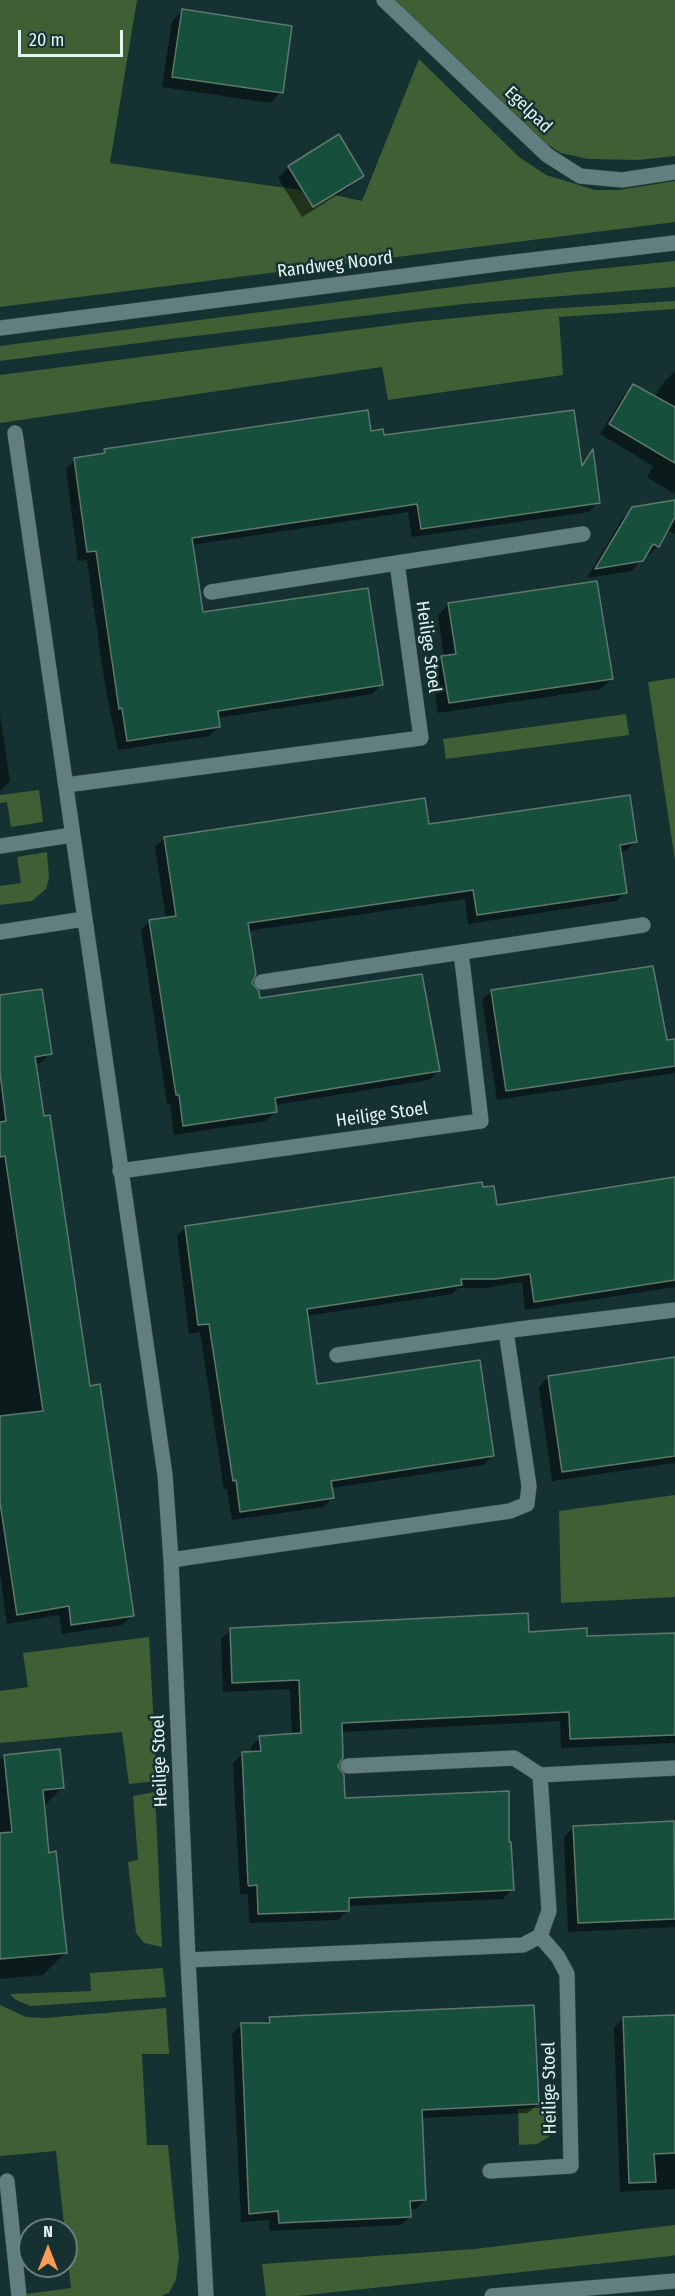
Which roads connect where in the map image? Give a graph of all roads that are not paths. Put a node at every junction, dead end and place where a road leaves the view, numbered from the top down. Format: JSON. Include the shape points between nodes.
{"nodes":[{"id":1,"x":384,"y":0,"type":"edge"},
{"id":2,"x":675,"y":172,"type":"edge"},
{"id":3,"x":675,"y":243,"type":"edge"},
{"id":4,"x":0,"y":328,"type":"edge"},
{"id":5,"x":15,"y":433,"type":"dead end"},
{"id":6,"x":583,"y":534,"type":"dead end"},
{"id":7,"x":397,"y":563,"type":"junction"},
{"id":8,"x":211,"y":592,"type":"dead end"},
{"id":9,"x":66,"y":786,"type":"junction"},
{"id":10,"x":72,"y":835,"type":"junction"},
{"id":11,"x":0,"y":846,"type":"edge"},
{"id":12,"x":84,"y":920,"type":"junction"},
{"id":13,"x":643,"y":925,"type":"dead end"},
{"id":14,"x":0,"y":932,"type":"edge"},
{"id":15,"x":461,"y":952,"type":"junction"},
{"id":16,"x":262,"y":982,"type":"dead end"},
{"id":17,"x":120,"y":1170,"type":"junction"},
{"id":18,"x":675,"y":1310,"type":"edge"},
{"id":19,"x":506,"y":1331,"type":"junction"},
{"id":20,"x":337,"y":1355,"type":"dead end"},
{"id":21,"x":171,"y":1560,"type":"junction"},
{"id":22,"x":348,"y":1766,"type":"dead end"},
{"id":23,"x":675,"y":1768,"type":"edge"},
{"id":24,"x":540,"y":1774,"type":"junction"},
{"id":25,"x":540,"y":1936,"type":"junction"},
{"id":26,"x":188,"y":1960,"type":"junction"},
{"id":27,"x":490,"y":2171,"type":"dead end"},
{"id":28,"x":7,"y":2181,"type":"dead end"},
{"id":29,"x":675,"y":2281,"type":"edge"},
{"id":30,"x":19,"y":2296,"type":"edge"},
{"id":31,"x":206,"y":2296,"type":"edge"},
{"id":32,"x":492,"y":2296,"type":"edge"}],
"edges":[{"from":1,"to":2,"type":"street","name":"Egelpad","via":[[547,155],[580,176],[622,180]]},
{"from":3,"to":4,"type":"street","name":"Randweg Noord"},
{"from":5,"to":9,"type":"street","name":"Heilige Stoel"},
{"from":6,"to":7,"type":"street"},
{"from":7,"to":8,"type":"street"},
{"from":7,"to":9,"type":"street","name":"Heilige Stoel","via":[[421,738]]},
{"from":9,"to":10,"type":"street","name":"Heilige Stoel"},
{"from":10,"to":11,"type":"street"},
{"from":10,"to":12,"type":"street","name":"Heilige Stoel"},
{"from":12,"to":14,"type":"street"},
{"from":12,"to":17,"type":"street","name":"Heilige Stoel"},
{"from":13,"to":15,"type":"street"},
{"from":15,"to":16,"type":"street"},
{"from":15,"to":17,"type":"street","name":"Heilige Stoel","via":[[482,1121]]},
{"from":17,"to":21,"type":"street","name":"Heilige Stoel","via":[[165,1475]]},
{"from":18,"to":19,"type":"street"},
{"from":19,"to":20,"type":"street"},
{"from":19,"to":21,"type":"street","via":[[529,1486],[527,1504],[510,1511]]},
{"from":21,"to":26,"type":"street","name":"Heilige Stoel"},
{"from":22,"to":24,"type":"street","via":[[514,1758]]},
{"from":23,"to":24,"type":"street"},
{"from":24,"to":25,"type":"street","via":[[549,1911]]},
{"from":25,"to":26,"type":"street","via":[[523,1945]]},
{"from":25,"to":27,"type":"street","name":"Heilige Stoel","via":[[567,1974],[571,2166]]},
{"from":26,"to":31,"type":"street","name":"Heilige Stoel"},
{"from":28,"to":30,"type":"street"},
{"from":29,"to":32,"type":"street"}]}
